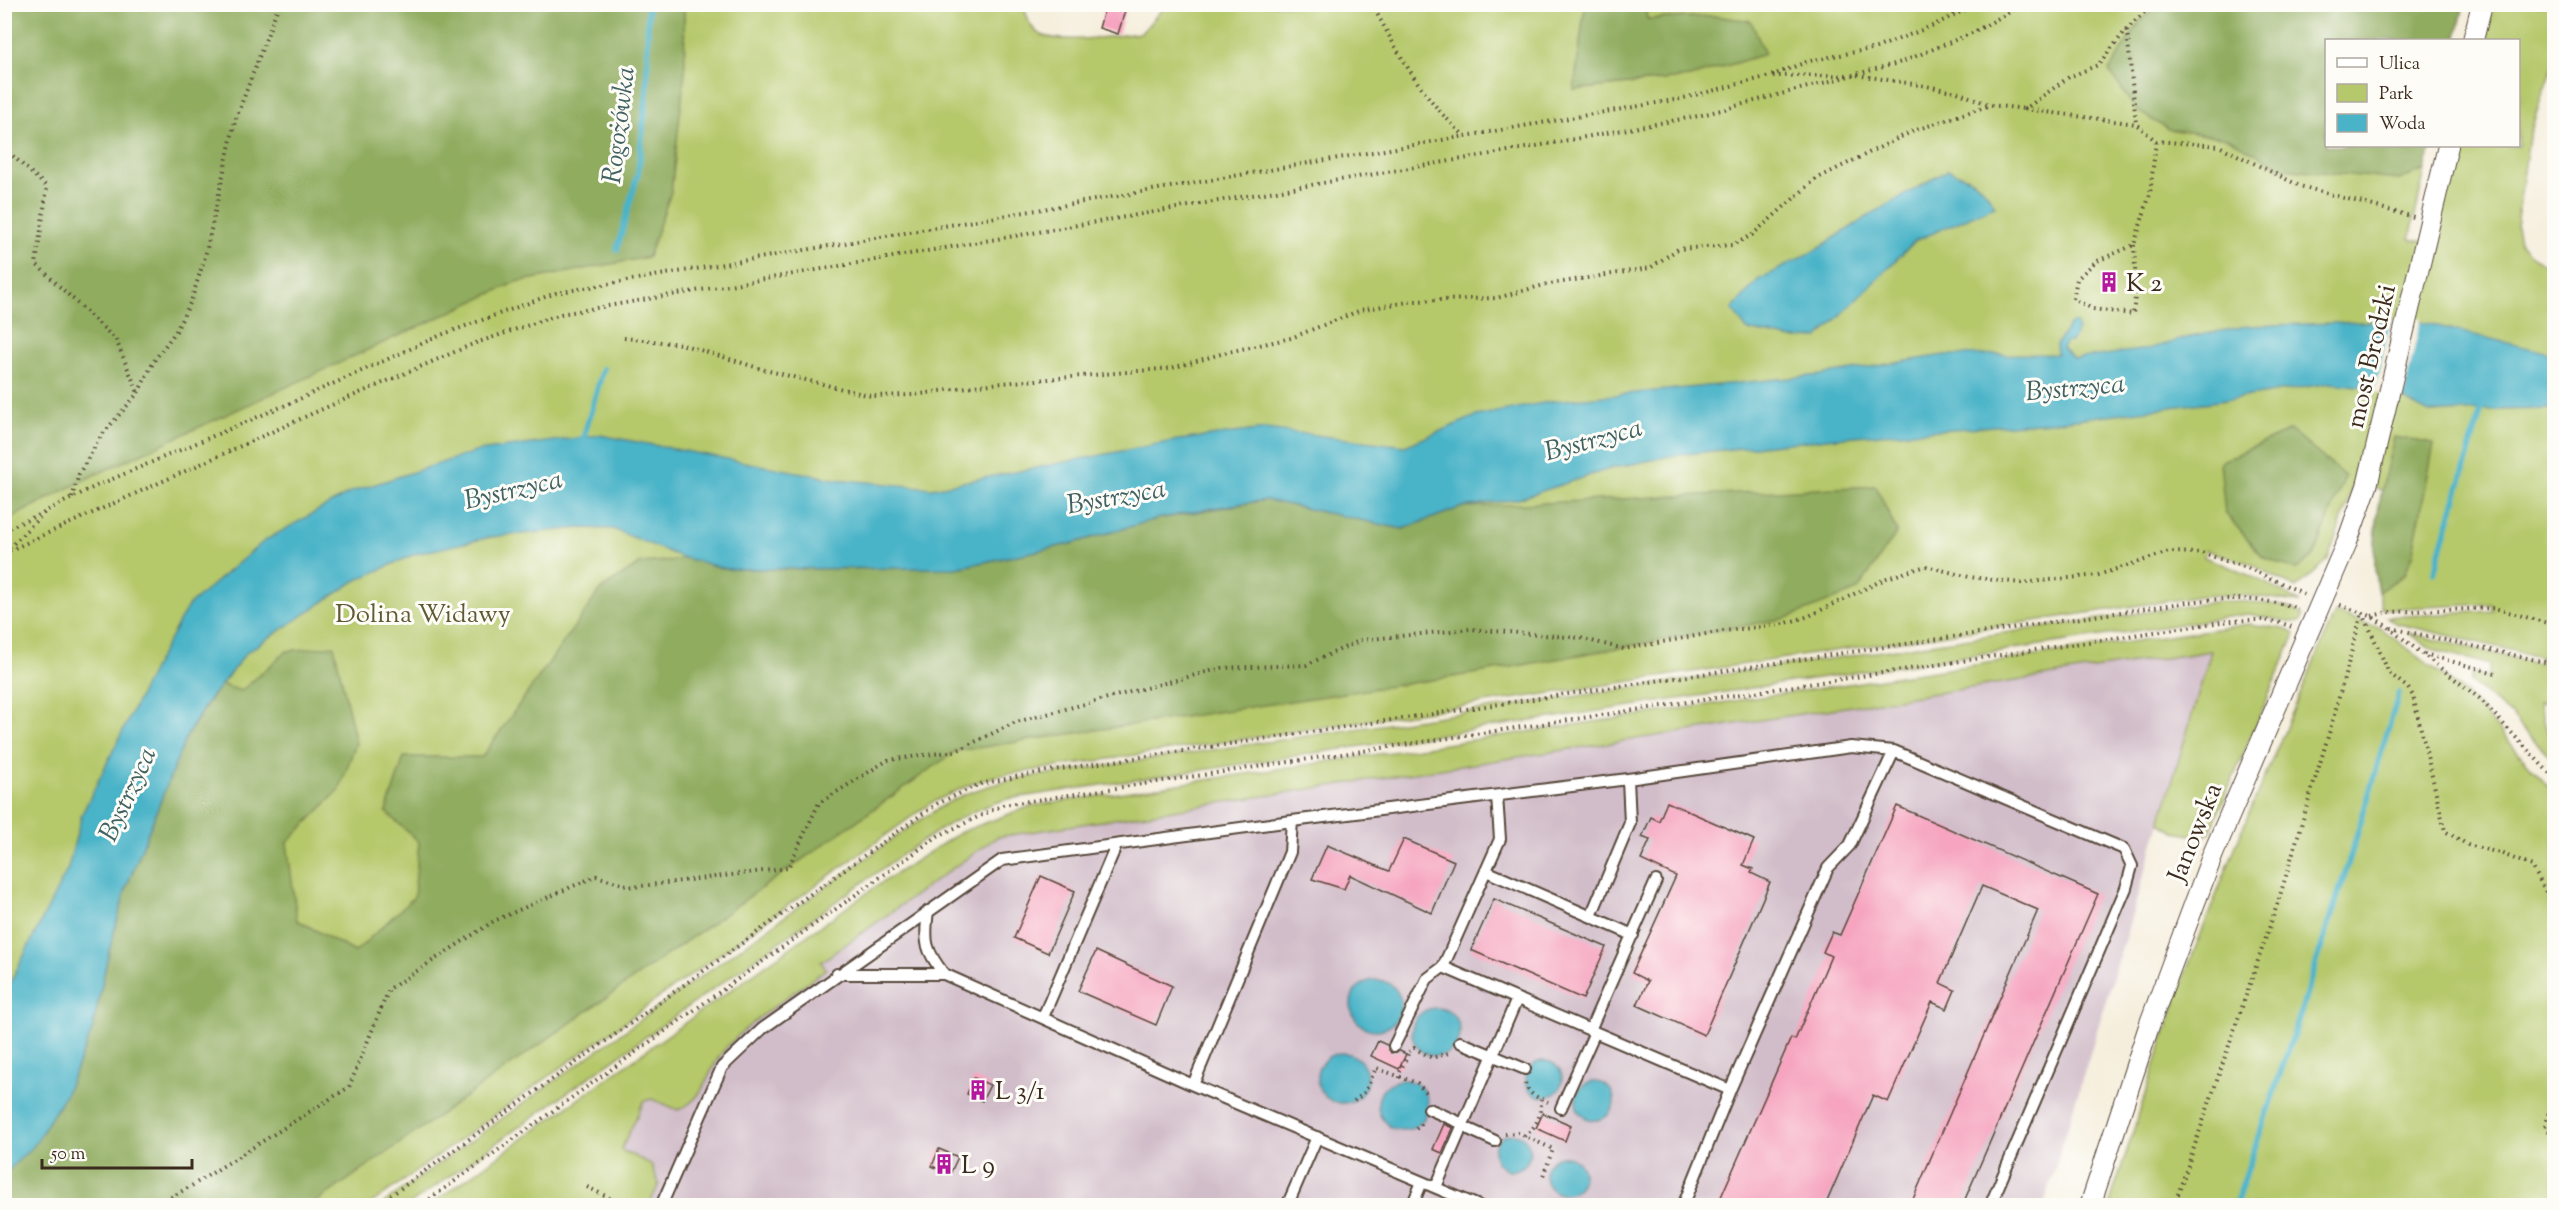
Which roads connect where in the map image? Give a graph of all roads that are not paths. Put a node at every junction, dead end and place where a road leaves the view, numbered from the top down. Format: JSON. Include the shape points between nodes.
{"nodes":[{"id":1,"x":2482,"y":4,"type":"edge"},
{"id":2,"x":2473,"y":39,"type":"edge"},
{"id":3,"x":2448,"y":147,"type":"edge"},
{"id":4,"x":2367,"y":486,"type":"joint"},
{"id":5,"x":1894,"y":751,"type":"junction"},
{"id":6,"x":1628,"y":779,"type":"junction"},
{"id":7,"x":1497,"y":796,"type":"junction"},
{"id":8,"x":1292,"y":821,"type":"junction"},
{"id":9,"x":1116,"y":846,"type":"junction"},
{"id":10,"x":1486,"y":872,"type":"junction"},
{"id":11,"x":1656,"y":882,"type":"dead end"},
{"id":12,"x":928,"y":911,"type":"junction"},
{"id":13,"x":1591,"y":916,"type":"junction"},
{"id":14,"x":1633,"y":935,"type":"junction"},
{"id":15,"x":1443,"y":967,"type":"junction"},
{"id":16,"x":837,"y":974,"type":"junction"},
{"id":17,"x":944,"y":974,"type":"junction"},
{"id":18,"x":1517,"y":999,"type":"junction"},
{"id":19,"x":1043,"y":1017,"type":"junction"},
{"id":20,"x":1592,"y":1031,"type":"junction"},
{"id":21,"x":1460,"y":1042,"type":"road end"},
{"id":22,"x":1394,"y":1046,"type":"dead end"},
{"id":23,"x":1492,"y":1055,"type":"junction"},
{"id":24,"x":1525,"y":1069,"type":"dead end"},
{"id":25,"x":1193,"y":1085,"type":"junction"},
{"id":26,"x":1730,"y":1090,"type":"junction"},
{"id":27,"x":1561,"y":1108,"type":"dead end"},
{"id":28,"x":1429,"y":1109,"type":"road end"},
{"id":29,"x":1463,"y":1126,"type":"junction"},
{"id":30,"x":1317,"y":1137,"type":"junction"},
{"id":31,"x":1495,"y":1141,"type":"road end"},
{"id":32,"x":1422,"y":1182,"type":"junction"},
{"id":33,"x":1436,"y":1187,"type":"junction"},
{"id":34,"x":661,"y":1206,"type":"edge"},
{"id":35,"x":1287,"y":1206,"type":"edge"},
{"id":36,"x":1412,"y":1206,"type":"edge"},
{"id":37,"x":1479,"y":1206,"type":"edge"},
{"id":38,"x":1683,"y":1206,"type":"edge"},
{"id":39,"x":1990,"y":1206,"type":"edge"},
{"id":40,"x":2090,"y":1206,"type":"edge"}],
"edges":[{"from":1,"to":2,"type":"street"},
{"from":3,"to":4,"type":"street","name":"most Brodzki"},
{"from":4,"to":40,"type":"street","name":"Janowska","via":[[2213,854],[2150,1023]]},
{"from":5,"to":6,"type":"lane","via":[[1851,747]]},
{"from":5,"to":26,"type":"lane","via":[[1850,845],[1828,868]]},
{"from":5,"to":39,"type":"lane","via":[[2124,849],[2132,866]]},
{"from":6,"to":7,"type":"lane"},
{"from":6,"to":13,"type":"lane","via":[[1630,823]]},
{"from":7,"to":8,"type":"lane"},
{"from":7,"to":10,"type":"lane","via":[[1500,839]]},
{"from":8,"to":9,"type":"lane"},
{"from":8,"to":25,"type":"lane","via":[[1290,852]]},
{"from":9,"to":12,"type":"lane","via":[[1002,860]]},
{"from":9,"to":19,"type":"lane"},
{"from":10,"to":13,"type":"lane"},
{"from":10,"to":15,"type":"lane"},
{"from":11,"to":14,"type":"lane"},
{"from":12,"to":16,"type":"lane"},
{"from":12,"to":17,"type":"lane","via":[[924,937],[929,955]]},
{"from":13,"to":14,"type":"lane"},
{"from":14,"to":20,"type":"lane"},
{"from":15,"to":18,"type":"lane"},
{"from":15,"to":22,"type":"lane","via":[[1427,979]]},
{"from":16,"to":17,"type":"lane"},
{"from":16,"to":34,"type":"lane","via":[[762,1029],[722,1067]]},
{"from":17,"to":19,"type":"lane"},
{"from":18,"to":20,"type":"lane"},
{"from":18,"to":23,"type":"lane"},
{"from":19,"to":25,"type":"lane"},
{"from":20,"to":26,"type":"lane"},
{"from":20,"to":27,"type":"lane"},
{"from":21,"to":23,"type":"lane"},
{"from":23,"to":24,"type":"lane"},
{"from":23,"to":29,"type":"lane"},
{"from":25,"to":30,"type":"lane"},
{"from":26,"to":38,"type":"lane"},
{"from":28,"to":29,"type":"lane"},
{"from":29,"to":31,"type":"lane"},
{"from":29,"to":33,"type":"lane"},
{"from":30,"to":32,"type":"lane"},
{"from":30,"to":35,"type":"lane"},
{"from":32,"to":33,"type":"lane"},
{"from":32,"to":36,"type":"lane"},
{"from":33,"to":37,"type":"lane"}]}
